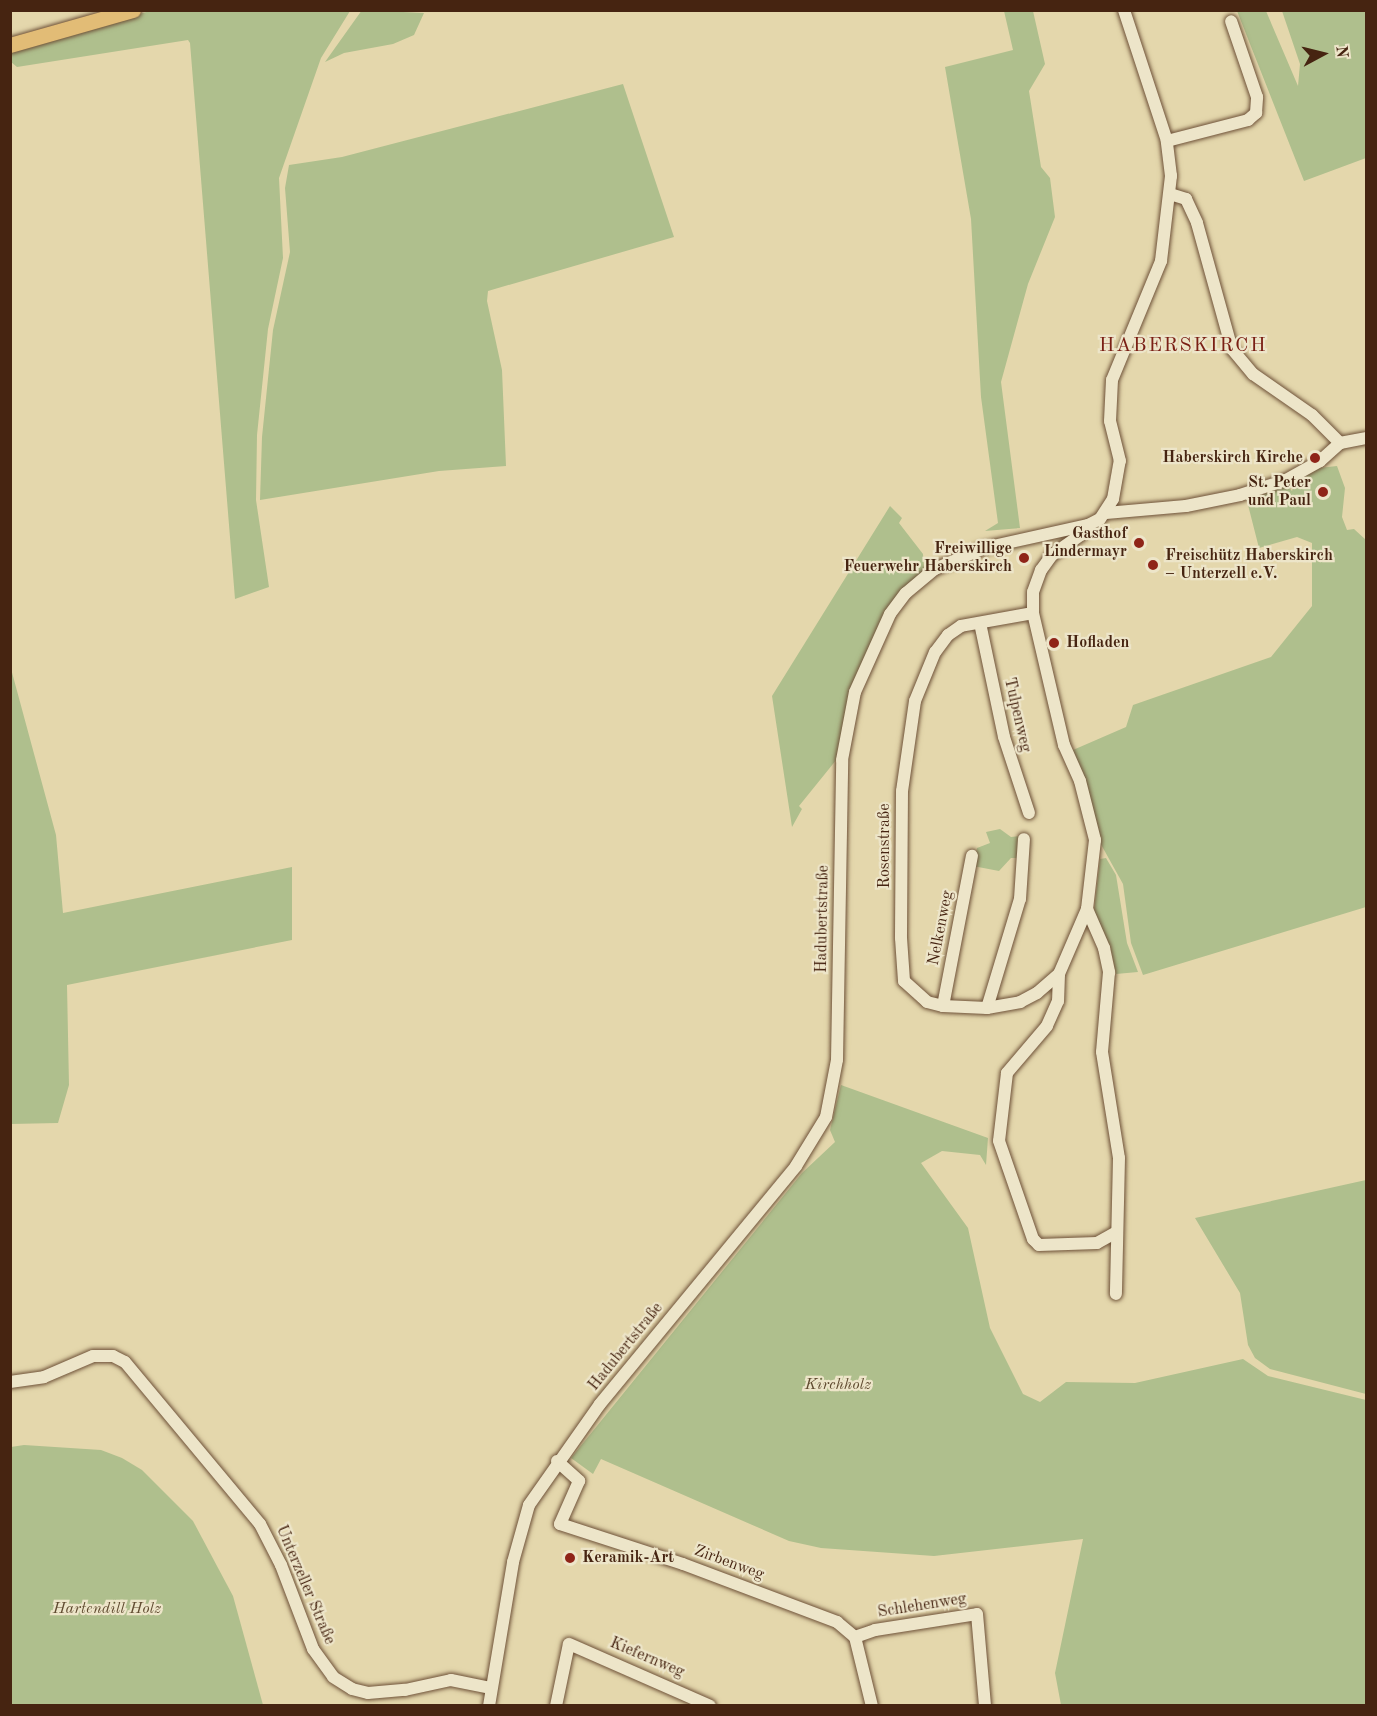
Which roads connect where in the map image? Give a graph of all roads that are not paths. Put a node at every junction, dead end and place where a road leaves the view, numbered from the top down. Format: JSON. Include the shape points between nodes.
{"nodes":[{"id":1,"x":133,"y":10,"type":"edge"},
{"id":2,"x":1124,"y":10,"type":"edge"},
{"id":3,"x":1232,"y":21,"type":"dead end"},
{"id":4,"x":10,"y":45,"type":"edge"},
{"id":5,"x":1167,"y":141,"type":"junction"},
{"id":6,"x":1170,"y":194,"type":"junction"},
{"id":7,"x":1366,"y":438,"type":"edge"},
{"id":8,"x":1340,"y":443,"type":"junction"},
{"id":9,"x":1106,"y":513,"type":"junction"},
{"id":10,"x":1081,"y":527,"type":"junction"},
{"id":11,"x":1033,"y":613,"type":"junction"},
{"id":12,"x":980,"y":622,"type":"junction"},
{"id":13,"x":1029,"y":813,"type":"dead end"},
{"id":14,"x":1024,"y":839,"type":"dead end"},
{"id":15,"x":972,"y":856,"type":"dead end"},
{"id":16,"x":1087,"y":909,"type":"junction"},
{"id":17,"x":1059,"y":974,"type":"junction"},
{"id":18,"x":943,"y":1006,"type":"junction"},
{"id":19,"x":987,"y":1008,"type":"junction"},
{"id":20,"x":1117,"y":1232,"type":"junction"},
{"id":21,"x":1116,"y":1294,"type":"dead end"},
{"id":22,"x":10,"y":1382,"type":"edge"},
{"id":23,"x":557,"y":1461,"type":"junction"},
{"id":24,"x":855,"y":1637,"type":"junction"},
{"id":25,"x":491,"y":1688,"type":"junction"},
{"id":26,"x":696,"y":1702,"type":"edge"},
{"id":27,"x":489,"y":1706,"type":"edge"},
{"id":28,"x":556,"y":1706,"type":"edge"},
{"id":29,"x":710,"y":1706,"type":"edge"},
{"id":30,"x":872,"y":1706,"type":"edge"},
{"id":31,"x":985,"y":1706,"type":"edge"}],
"edges":[{"from":1,"to":4,"type":"main road"},
{"from":2,"to":5,"type":"street"},
{"from":3,"to":5,"type":"street","via":[[1257,97],[1256,113],[1248,120]]},
{"from":5,"to":6,"type":"street"},
{"from":6,"to":8,"type":"street","via":[[1185,200],[1197,223],[1232,349],[1253,374],[1318,420]]},
{"from":6,"to":9,"type":"street","via":[[1161,261],[1112,380],[1110,421],[1120,461],[1118,485]]},
{"from":7,"to":8,"type":"street"},
{"from":8,"to":9,"type":"street","via":[[1320,461],[1286,480],[1240,495],[1186,506]]},
{"from":9,"to":10,"type":"street","name":"Hadubertstraße"},
{"from":10,"to":11,"type":"street","name":"Rosenstraße","via":[[1082,534],[1047,560],[1033,592]]},
{"from":10,"to":23,"type":"street","name":"Hadubertstraße","via":[[960,556],[924,578],[890,614],[855,692],[842,760],[837,1060],[826,1117],[796,1166]]},
{"from":11,"to":12,"type":"street","name":"Rosenstraße"},
{"from":11,"to":16,"type":"street","name":"Rosenstraße","via":[[1064,745],[1080,781],[1094,832],[1095,858]]},
{"from":12,"to":13,"type":"street","name":"Tulpenweg","via":[[1004,737]]},
{"from":12,"to":18,"type":"street","name":"Rosenstraße","via":[[961,626],[948,635],[925,672],[915,701],[902,791],[903,975],[911,990],[927,1002]]},
{"from":14,"to":19,"type":"street","via":[[1020,899]]},
{"from":15,"to":18,"type":"street","name":"Nelkenweg"},
{"from":16,"to":17,"type":"street","name":"Rosenstraße"},
{"from":16,"to":20,"type":"street","via":[[1104,948],[1109,972],[1102,1052],[1119,1158]]},
{"from":17,"to":19,"type":"street","name":"Rosenstraße","via":[[1020,1002]]},
{"from":17,"to":20,"type":"street","name":"Rosenstraße","via":[[1058,1001],[1047,1026],[1007,1073],[999,1141],[1033,1239],[1039,1245],[1096,1243]]},
{"from":18,"to":19,"type":"street","name":"Rosenstraße"},
{"from":20,"to":21,"type":"street","via":[[1120,1248]]},
{"from":22,"to":25,"type":"street","name":"Unterzeller Straße","via":[[44,1377],[93,1356],[113,1356],[126,1362],[260,1524],[281,1565],[313,1649],[333,1677],[352,1689],[380,1694],[451,1680]]},
{"from":23,"to":24,"type":"street","name":"Zirbenweg","via":[[579,1481],[560,1524],[793,1604],[837,1622]]},
{"from":23,"to":25,"type":"street","name":"Hadubertstraße","via":[[529,1505],[519,1532]]},
{"from":24,"to":30,"type":"street"},
{"from":24,"to":31,"type":"street","name":"Schlehenweg","via":[[875,1630],[977,1614]]},
{"from":25,"to":27,"type":"street","name":"Hadubertstraße"},
{"from":26,"to":28,"type":"street","name":"Kiefernweg","via":[[569,1644]]},
{"from":26,"to":29,"type":"street","name":"Kiefernweg"}]}
